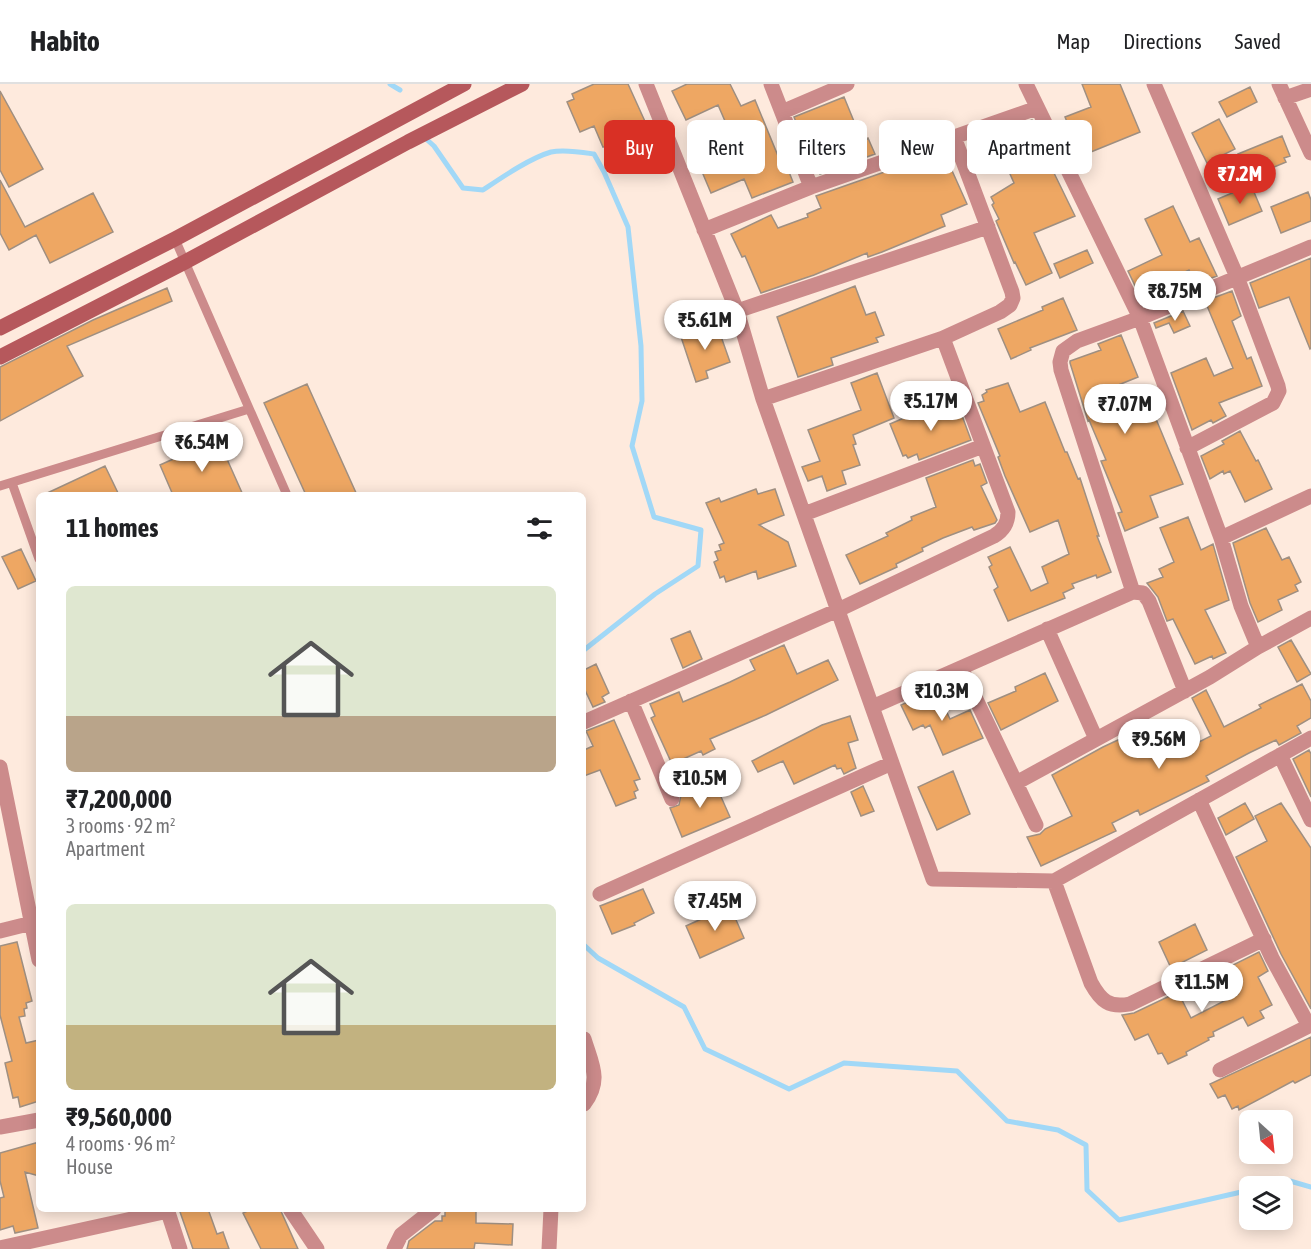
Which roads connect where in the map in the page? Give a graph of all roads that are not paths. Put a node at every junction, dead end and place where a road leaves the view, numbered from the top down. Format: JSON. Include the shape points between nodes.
{"nodes":[{"id":1,"x":464,"y":84,"type":"edge"},
{"id":2,"x":522,"y":84,"type":"edge"},
{"id":3,"x":646,"y":84,"type":"edge"},
{"id":4,"x":771,"y":84,"type":"edge"},
{"id":5,"x":847,"y":84,"type":"edge"},
{"id":6,"x":1026,"y":84,"type":"edge"},
{"id":7,"x":1154,"y":84,"type":"edge"},
{"id":8,"x":1279,"y":84,"type":"edge"},
{"id":9,"x":1311,"y":89,"type":"edge"},
{"id":10,"x":1286,"y":98,"type":"junction"},
{"id":11,"x":420,"y":107,"type":"junction"},
{"id":12,"x":1037,"y":108,"type":"junction"},
{"id":13,"x":782,"y":112,"type":"junction"},
{"id":14,"x":433,"y":129,"type":"junction"},
{"id":15,"x":955,"y":137,"type":"edge"},
{"id":16,"x":955,"y":140,"type":"edge"},
{"id":17,"x":1311,"y":153,"type":"edge"},
{"id":18,"x":879,"y":163,"type":"edge"},
{"id":19,"x":810,"y":187,"type":"junction"},
{"id":20,"x":988,"y":227,"type":"junction"},
{"id":21,"x":704,"y":230,"type":"junction"},
{"id":22,"x":176,"y":239,"type":"junction"},
{"id":23,"x":1311,"y":247,"type":"edge"},
{"id":24,"x":185,"y":262,"type":"junction"},
{"id":25,"x":1237,"y":276,"type":"junction"},
{"id":26,"x":737,"y":311,"type":"junction"},
{"id":27,"x":1140,"y":318,"type":"junction"},
{"id":28,"x":0,"y":328,"type":"edge"},
{"id":29,"x":943,"y":338,"type":"junction"},
{"id":30,"x":0,"y":357,"type":"edge"},
{"id":31,"x":763,"y":399,"type":"junction"},
{"id":32,"x":249,"y":409,"type":"junction"},
{"id":33,"x":983,"y":446,"type":"junction"},
{"id":34,"x":1188,"y":448,"type":"junction"},
{"id":35,"x":12,"y":483,"type":"junction"},
{"id":36,"x":0,"y":486,"type":"edge"},
{"id":37,"x":285,"y":492,"type":"edge"},
{"id":38,"x":1311,"y":496,"type":"edge"},
{"id":39,"x":804,"y":513,"type":"junction"},
{"id":40,"x":1221,"y":538,"type":"junction"},
{"id":41,"x":36,"y":551,"type":"edge"},
{"id":42,"x":1133,"y":592,"type":"junction"},
{"id":43,"x":838,"y":610,"type":"junction"},
{"id":44,"x":1311,"y":618,"type":"edge"},
{"id":45,"x":1047,"y":629,"type":"junction"},
{"id":46,"x":1258,"y":647,"type":"junction"},
{"id":47,"x":961,"y":668,"type":"junction"},
{"id":48,"x":1185,"y":691,"type":"junction"},
{"id":49,"x":632,"y":701,"type":"junction"},
{"id":50,"x":872,"y":707,"type":"junction"},
{"id":51,"x":586,"y":721,"type":"edge"},
{"id":52,"x":1311,"y":738,"type":"edge"},
{"id":53,"x":1096,"y":739,"type":"junction"},
{"id":54,"x":1280,"y":755,"type":"junction"},
{"id":55,"x":892,"y":762,"type":"junction"},
{"id":56,"x":0,"y":767,"type":"edge"},
{"id":57,"x":1016,"y":783,"type":"junction"},
{"id":58,"x":672,"y":799,"type":"dead end"},
{"id":59,"x":1199,"y":800,"type":"junction"},
{"id":60,"x":1311,"y":820,"type":"edge"},
{"id":61,"x":1036,"y":825,"type":"dead end"},
{"id":62,"x":1054,"y":881,"type":"junction"},
{"id":63,"x":600,"y":894,"type":"dead end"},
{"id":64,"x":32,"y":923,"type":"junction"},
{"id":65,"x":0,"y":932,"type":"edge"},
{"id":66,"x":1264,"y":939,"type":"junction"},
{"id":67,"x":36,"y":944,"type":"edge"},
{"id":68,"x":1310,"y":1026,"type":"edge"},
{"id":69,"x":586,"y":1045,"type":"edge"},
{"id":70,"x":1220,"y":1070,"type":"dead end"},
{"id":71,"x":586,"y":1101,"type":"edge"},
{"id":72,"x":36,"y":1121,"type":"edge"},
{"id":73,"x":0,"y":1127,"type":"edge"},
{"id":74,"x":158,"y":1212,"type":"edge"},
{"id":75,"x":168,"y":1212,"type":"edge"},
{"id":76,"x":292,"y":1212,"type":"edge"},
{"id":77,"x":431,"y":1212,"type":"edge"},
{"id":78,"x":550,"y":1212,"type":"edge"},
{"id":79,"x":0,"y":1248,"type":"edge"},
{"id":80,"x":180,"y":1249,"type":"edge"},
{"id":81,"x":317,"y":1249,"type":"edge"},
{"id":82,"x":394,"y":1249,"type":"edge"},
{"id":83,"x":549,"y":1249,"type":"edge"}],
"edges":[{"from":1,"to":11,"type":"main road"},
{"from":2,"to":14,"type":"main road"},
{"from":3,"to":21,"type":"street"},
{"from":4,"to":13,"type":"street"},
{"from":5,"to":13,"type":"street"},
{"from":6,"to":12,"type":"street"},
{"from":7,"to":25,"type":"street"},
{"from":8,"to":10,"type":"street"},
{"from":9,"to":10,"type":"street"},
{"from":10,"to":17,"type":"street"},
{"from":11,"to":14,"type":"main road"},
{"from":11,"to":22,"type":"main road"},
{"from":12,"to":15,"type":"street"},
{"from":12,"to":27,"type":"street"},
{"from":13,"to":19,"type":"street"},
{"from":14,"to":24,"type":"main road"},
{"from":16,"to":20,"type":"street"},
{"from":18,"to":19,"type":"street"},
{"from":19,"to":21,"type":"street"},
{"from":20,"to":26,"type":"street"},
{"from":20,"to":29,"type":"street","via":[[1012,301],[1000,312]]},
{"from":21,"to":26,"type":"street"},
{"from":22,"to":24,"type":"lane"},
{"from":22,"to":28,"type":"main road"},
{"from":23,"to":25,"type":"street"},
{"from":24,"to":30,"type":"main road"},
{"from":24,"to":32,"type":"lane"},
{"from":25,"to":27,"type":"street"},
{"from":25,"to":34,"type":"street","via":[[1279,392],[1273,403]]},
{"from":26,"to":31,"type":"street"},
{"from":27,"to":34,"type":"street"},
{"from":27,"to":42,"type":"street","via":[[1069,345],[1060,362]]},
{"from":29,"to":31,"type":"street"},
{"from":29,"to":33,"type":"street"},
{"from":31,"to":39,"type":"street"},
{"from":32,"to":35,"type":"lane"},
{"from":32,"to":37,"type":"lane"},
{"from":33,"to":39,"type":"street"},
{"from":33,"to":43,"type":"street","via":[[1008,512],[1003,530]]},
{"from":34,"to":40,"type":"street"},
{"from":35,"to":36,"type":"lane"},
{"from":35,"to":41,"type":"lane"},
{"from":38,"to":40,"type":"street"},
{"from":39,"to":43,"type":"street"},
{"from":40,"to":46,"type":"street"},
{"from":42,"to":45,"type":"street"},
{"from":42,"to":48,"type":"street","via":[[1143,593],[1149,601]]},
{"from":43,"to":49,"type":"street"},
{"from":43,"to":50,"type":"street"},
{"from":44,"to":46,"type":"street"},
{"from":45,"to":47,"type":"street"},
{"from":45,"to":53,"type":"street"},
{"from":46,"to":48,"type":"street"},
{"from":47,"to":50,"type":"street"},
{"from":47,"to":57,"type":"street"},
{"from":48,"to":53,"type":"street"},
{"from":49,"to":51,"type":"street"},
{"from":49,"to":58,"type":"street"},
{"from":50,"to":55,"type":"street"},
{"from":52,"to":54,"type":"street"},
{"from":53,"to":57,"type":"street"},
{"from":54,"to":59,"type":"street"},
{"from":54,"to":60,"type":"street"},
{"from":55,"to":62,"type":"street","via":[[933,879]]},
{"from":55,"to":63,"type":"street"},
{"from":56,"to":64,"type":"street"},
{"from":57,"to":61,"type":"street"},
{"from":59,"to":62,"type":"street"},
{"from":59,"to":66,"type":"street"},
{"from":62,"to":66,"type":"street","via":[[1091,983],[1108,1004],[1130,1004]]},
{"from":64,"to":65,"type":"street"},
{"from":64,"to":67,"type":"street"},
{"from":66,"to":68,"type":"street"},
{"from":68,"to":70,"type":"street"},
{"from":69,"to":71,"type":"street","via":[[595,1073],[595,1083]]},
{"from":72,"to":73,"type":"street"},
{"from":74,"to":79,"type":"street"},
{"from":75,"to":80,"type":"street"},
{"from":76,"to":81,"type":"street"},
{"from":77,"to":82,"type":"street","via":[[401,1235]]},
{"from":78,"to":83,"type":"street"}]}
